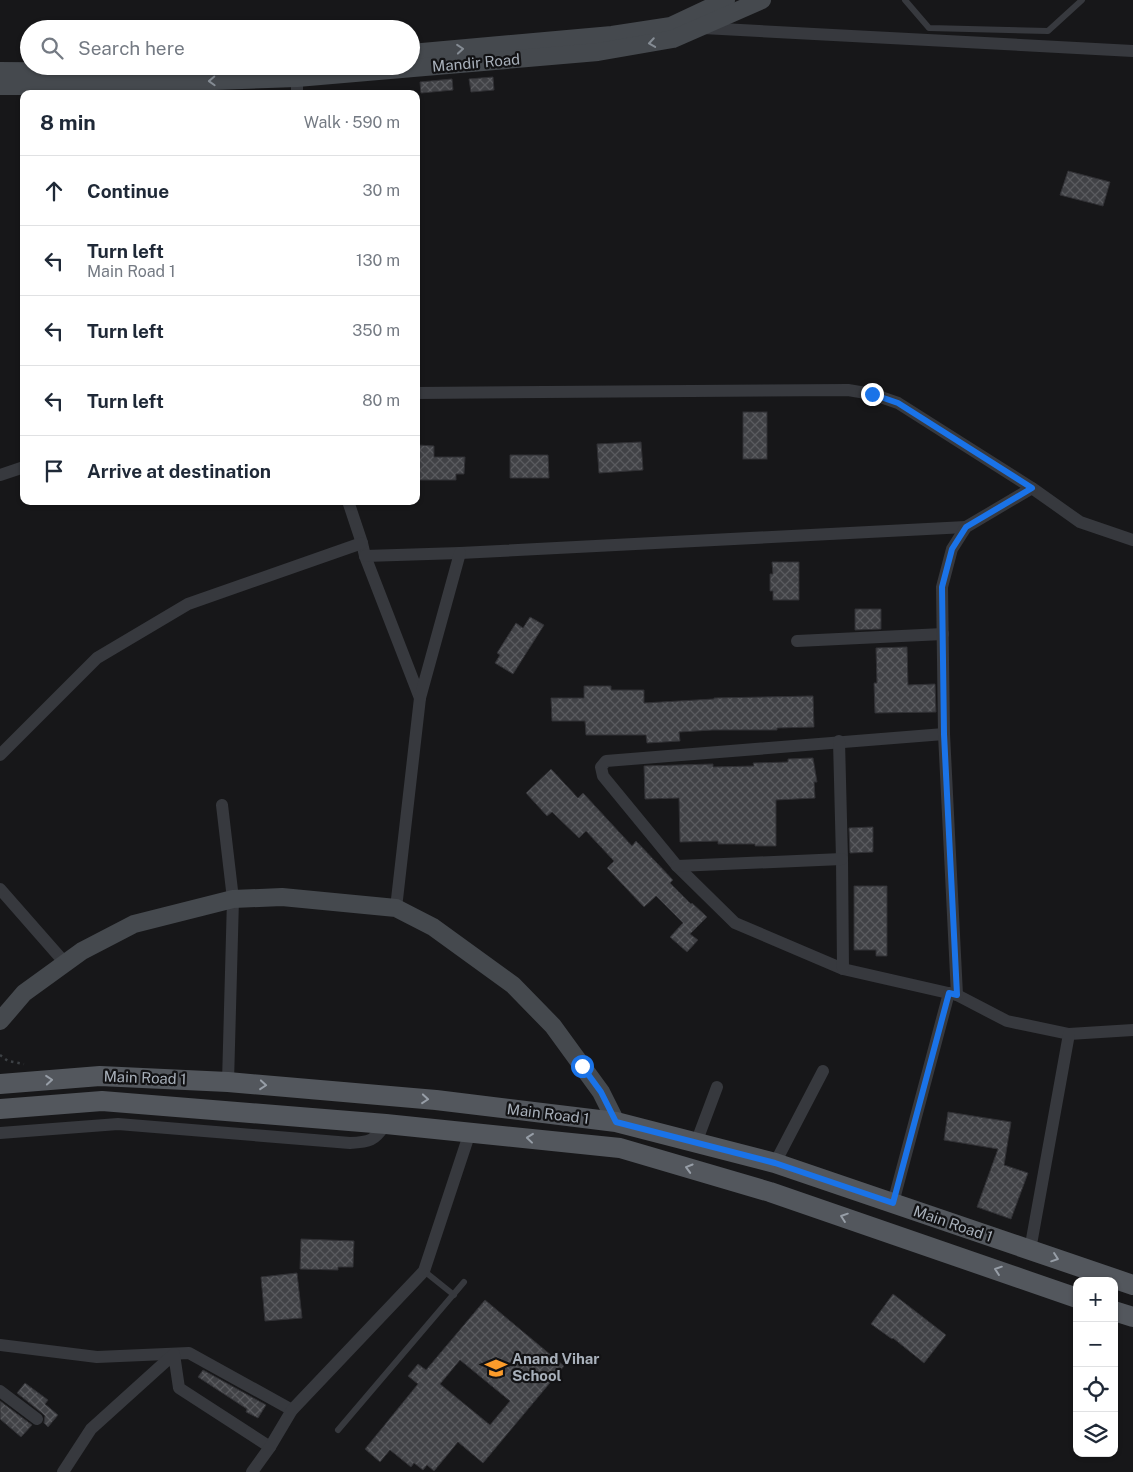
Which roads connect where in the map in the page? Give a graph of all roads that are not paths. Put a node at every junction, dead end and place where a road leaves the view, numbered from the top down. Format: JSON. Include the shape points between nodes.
{"nodes":[{"id":1,"x":726,"y":0,"type":"edge"},
{"id":2,"x":762,"y":0,"type":"edge"},
{"id":3,"x":905,"y":0,"type":"edge"},
{"id":4,"x":1082,"y":0,"type":"edge"},
{"id":5,"x":699,"y":13,"type":"edge"},
{"id":6,"x":420,"y":52,"type":"edge"},
{"id":7,"x":1133,"y":55,"type":"edge"},
{"id":8,"x":0,"y":71,"type":"edge"},
{"id":9,"x":20,"y":71,"type":"edge"},
{"id":10,"x":420,"y":72,"type":"edge"},
{"id":11,"x":394,"y":75,"type":"edge"},
{"id":12,"x":0,"y":86,"type":"edge"},
{"id":13,"x":297,"y":86,"type":"edge"},
{"id":14,"x":420,"y":393,"type":"edge"},
{"id":15,"x":20,"y":468,"type":"edge"},
{"id":16,"x":0,"y":475,"type":"edge"},
{"id":17,"x":1032,"y":488,"type":"junction"},
{"id":18,"x":349,"y":505,"type":"edge"},
{"id":19,"x":966,"y":527,"type":"junction"},
{"id":20,"x":1133,"y":540,"type":"edge"},
{"id":21,"x":362,"y":543,"type":"junction"},
{"id":22,"x":460,"y":553,"type":"junction"},
{"id":23,"x":365,"y":556,"type":"junction"},
{"id":24,"x":943,"y":634,"type":"junction"},
{"id":25,"x":797,"y":641,"type":"dead end"},
{"id":26,"x":420,"y":698,"type":"junction"},
{"id":27,"x":944,"y":734,"type":"junction"},
{"id":28,"x":839,"y":741,"type":"junction"},
{"id":29,"x":0,"y":755,"type":"edge"},
{"id":30,"x":222,"y":805,"type":"dead end"},
{"id":31,"x":842,"y":859,"type":"junction"},
{"id":32,"x":677,"y":866,"type":"junction"},
{"id":33,"x":0,"y":889,"type":"edge"},
{"id":34,"x":233,"y":899,"type":"junction"},
{"id":35,"x":396,"y":908,"type":"junction"},
{"id":36,"x":65,"y":963,"type":"junction"},
{"id":37,"x":843,"y":969,"type":"junction"},
{"id":38,"x":953,"y":994,"type":"junction"},
{"id":39,"x":0,"y":1021,"type":"edge"},
{"id":40,"x":1133,"y":1030,"type":"edge"},
{"id":41,"x":1069,"y":1034,"type":"junction"},
{"id":42,"x":823,"y":1071,"type":"dead end"},
{"id":43,"x":228,"y":1082,"type":"junction"},
{"id":44,"x":0,"y":1084,"type":"edge"},
{"id":45,"x":717,"y":1087,"type":"dead end"},
{"id":46,"x":0,"y":1108,"type":"edge"},
{"id":47,"x":616,"y":1122,"type":"junction"},
{"id":48,"x":386,"y":1124,"type":"junction"},
{"id":49,"x":470,"y":1132,"type":"junction"},
{"id":50,"x":0,"y":1133,"type":"edge"},
{"id":51,"x":696,"y":1143,"type":"junction"},
{"id":52,"x":775,"y":1163,"type":"junction"},
{"id":53,"x":893,"y":1203,"type":"junction"},
{"id":54,"x":1030,"y":1250,"type":"junction"},
{"id":55,"x":424,"y":1271,"type":"junction"},
{"id":56,"x":464,"y":1282,"type":"dead end"},
{"id":57,"x":1133,"y":1285,"type":"edge"},
{"id":58,"x":454,"y":1294,"type":"junction"},
{"id":59,"x":1073,"y":1297,"type":"edge"},
{"id":60,"x":1118,"y":1312,"type":"edge"},
{"id":61,"x":1133,"y":1317,"type":"edge"},
{"id":62,"x":0,"y":1345,"type":"edge"},
{"id":63,"x":174,"y":1354,"type":"junction"},
{"id":64,"x":0,"y":1391,"type":"edge"},
{"id":65,"x":292,"y":1410,"type":"junction"},
{"id":66,"x":37,"y":1419,"type":"dead end"},
{"id":67,"x":338,"y":1430,"type":"dead end"},
{"id":68,"x":270,"y":1447,"type":"junction"},
{"id":69,"x":63,"y":1472,"type":"edge"},
{"id":70,"x":252,"y":1472,"type":"edge"}],
"edges":[{"from":1,"to":5,"type":"street","name":"Mandir Road"},
{"from":2,"to":5,"type":"street","name":"Mandir Road"},
{"from":3,"to":4,"type":"lane","via":[[929,28],[1048,31]]},
{"from":6,"to":5,"type":"street","name":"Mandir Road","one_way":true,"via":[[671,26]]},
{"from":5,"to":7,"type":"street"},
{"from":5,"to":10,"type":"street","name":"Mandir Road","one_way":true,"via":[[664,41],[598,52]]},
{"from":8,"to":9,"type":"street"},
{"from":11,"to":13,"type":"street","name":"Mandir Road","one_way":true},
{"from":13,"to":12,"type":"street","name":"Mandir Road","one_way":true},
{"from":14,"to":17,"type":"street","via":[[856,391],[898,403]]},
{"from":15,"to":16,"type":"street"},
{"from":17,"to":19,"type":"street"},
{"from":17,"to":20,"type":"street","via":[[1080,522]]},
{"from":18,"to":21,"type":"street"},
{"from":19,"to":22,"type":"street"},
{"from":19,"to":24,"type":"street","via":[[952,549],[942,587]]},
{"from":21,"to":23,"type":"street"},
{"from":21,"to":29,"type":"street","via":[[188,604],[98,658]]},
{"from":22,"to":23,"type":"street"},
{"from":22,"to":26,"type":"street"},
{"from":23,"to":26,"type":"street"},
{"from":24,"to":25,"type":"street"},
{"from":24,"to":27,"type":"street"},
{"from":26,"to":35,"type":"street"},
{"from":27,"to":28,"type":"street"},
{"from":27,"to":38,"type":"street"},
{"from":28,"to":31,"type":"street"},
{"from":28,"to":32,"type":"street","via":[[606,761],[601,767],[603,776]]},
{"from":30,"to":34,"type":"street"},
{"from":31,"to":32,"type":"street"},
{"from":31,"to":37,"type":"street"},
{"from":32,"to":37,"type":"street","via":[[735,923]]},
{"from":33,"to":36,"type":"street"},
{"from":34,"to":35,"type":"street","via":[[282,897]]},
{"from":34,"to":36,"type":"street","via":[[134,924]]},
{"from":34,"to":43,"type":"street"},
{"from":35,"to":47,"type":"street","via":[[433,928],[513,986],[553,1026],[601,1092]]},
{"from":36,"to":39,"type":"street","via":[[24,993]]},
{"from":37,"to":38,"type":"street"},
{"from":38,"to":41,"type":"street","via":[[1006,1021]]},
{"from":38,"to":53,"type":"street"},
{"from":40,"to":41,"type":"street"},
{"from":41,"to":54,"type":"street"},
{"from":42,"to":52,"type":"street"},
{"from":44,"to":43,"type":"main road","name":"Main Road 1","one_way":true,"via":[[100,1076]]},
{"from":43,"to":47,"type":"main road","name":"Main Road 1","one_way":true,"via":[[436,1100]]},
{"from":45,"to":51,"type":"street"},
{"from":46,"to":48,"type":"main road","name":"Main Road 1","via":[[102,1101]]},
{"from":47,"to":51,"type":"main road","name":"Main Road 1"},
{"from":48,"to":49,"type":"main road","name":"Main Road 1"},
{"from":48,"to":50,"type":"street","via":[[367,1142],[350,1143],[118,1124]]},
{"from":49,"to":55,"type":"street"},
{"from":59,"to":49,"type":"main road","name":"Main Road 1","one_way":true,"via":[[770,1192],[620,1148]]},
{"from":51,"to":52,"type":"main road","name":"Main Road 1"},
{"from":52,"to":53,"type":"main road","name":"Main Road 1"},
{"from":53,"to":54,"type":"main road","name":"Main Road 1"},
{"from":54,"to":57,"type":"main road","name":"Main Road 1","one_way":true},
{"from":55,"to":58,"type":"lane"},
{"from":55,"to":65,"type":"street"},
{"from":56,"to":58,"type":"lane"},
{"from":58,"to":67,"type":"lane"},
{"from":60,"to":61,"type":"main road"},
{"from":62,"to":63,"type":"street","via":[[97,1357]]},
{"from":63,"to":65,"type":"street","via":[[188,1353]]},
{"from":63,"to":68,"type":"street","via":[[179,1388]]},
{"from":63,"to":69,"type":"street","via":[[91,1429]]},
{"from":64,"to":66,"type":"street"},
{"from":65,"to":68,"type":"street"},
{"from":68,"to":70,"type":"street"}]}
